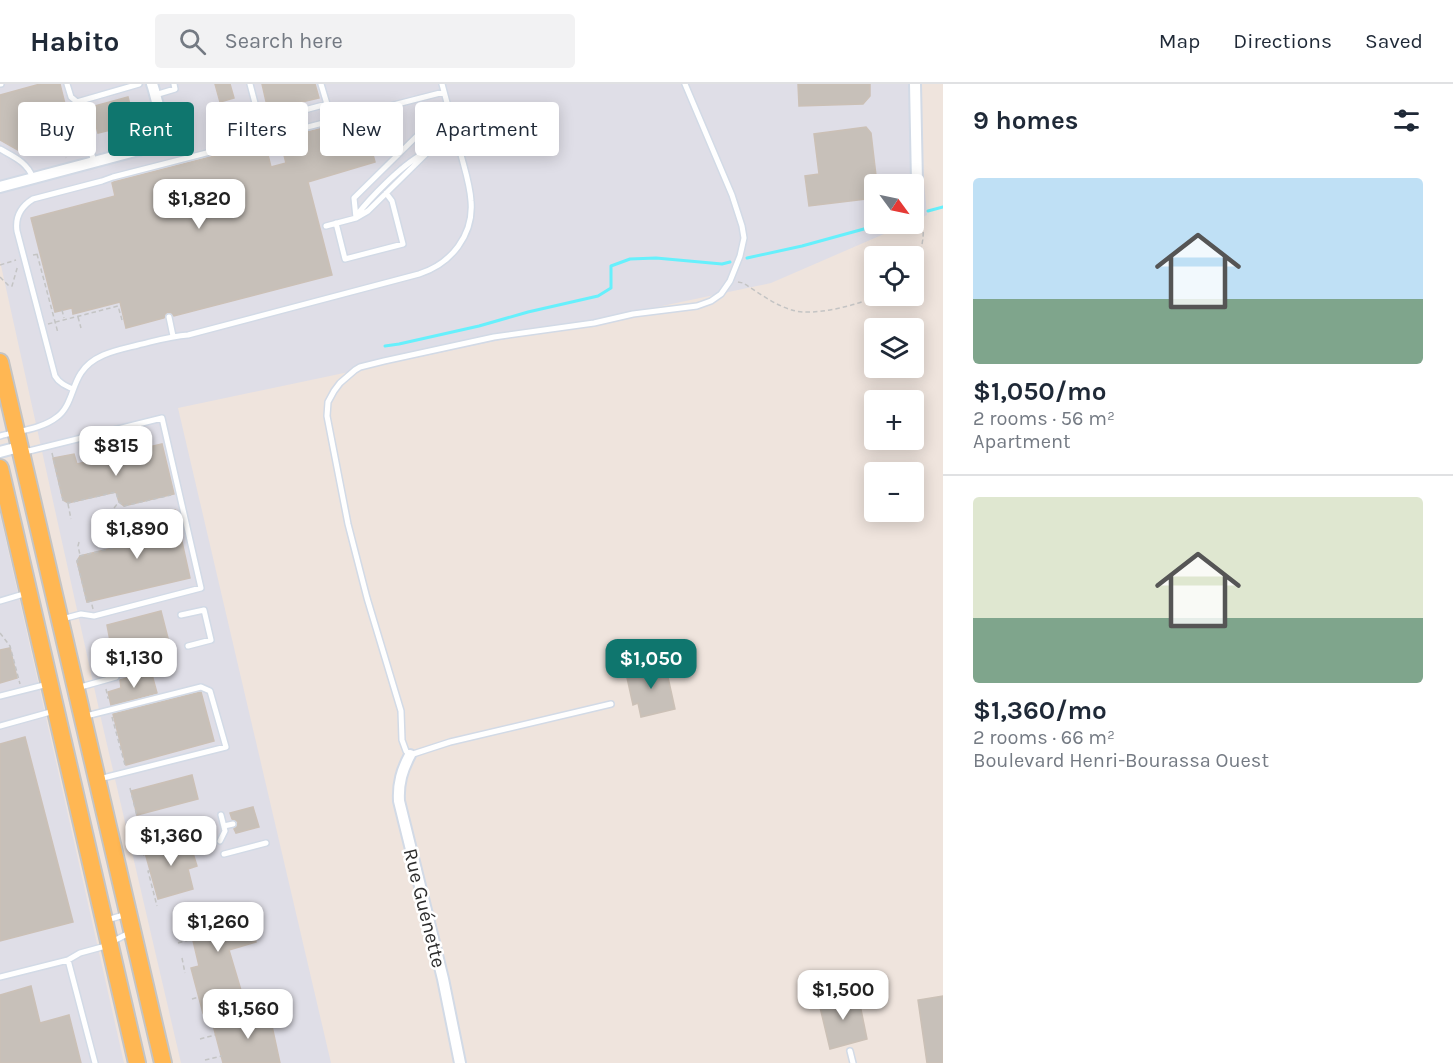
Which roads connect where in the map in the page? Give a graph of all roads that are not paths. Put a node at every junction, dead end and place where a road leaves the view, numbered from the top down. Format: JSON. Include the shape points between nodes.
{"nodes":[{"id":1,"x":68,"y":84,"type":"edge"},
{"id":2,"x":139,"y":84,"type":"edge"},
{"id":3,"x":174,"y":84,"type":"edge"},
{"id":4,"x":250,"y":84,"type":"edge"},
{"id":5,"x":321,"y":84,"type":"edge"},
{"id":6,"x":442,"y":84,"type":"edge"},
{"id":7,"x":686,"y":84,"type":"edge"},
{"id":8,"x":915,"y":84,"type":"edge"},
{"id":9,"x":154,"y":89,"type":"edge"},
{"id":10,"x":444,"y":92,"type":"junction"},
{"id":11,"x":77,"y":102,"type":"joint"},
{"id":12,"x":447,"y":102,"type":"edge"},
{"id":13,"x":415,"y":138,"type":"edge"},
{"id":14,"x":0,"y":149,"type":"edge"},
{"id":15,"x":92,"y":156,"type":"edge"},
{"id":16,"x":420,"y":156,"type":"edge"},
{"id":17,"x":424,"y":156,"type":"edge"},
{"id":18,"x":461,"y":156,"type":"edge"},
{"id":19,"x":94,"y":162,"type":"junction"},
{"id":20,"x":917,"y":174,"type":"edge"},
{"id":21,"x":33,"y":178,"type":"junction"},
{"id":22,"x":0,"y":187,"type":"edge"},
{"id":23,"x":386,"y":193,"type":"junction"},
{"id":24,"x":356,"y":218,"type":"junction"},
{"id":25,"x":336,"y":223,"type":"junction"},
{"id":26,"x":326,"y":226,"type":"dead end"},
{"id":27,"x":169,"y":317,"type":"dead end"},
{"id":28,"x":173,"y":336,"type":"junction"},
{"id":29,"x":0,"y":362,"type":"edge"},
{"id":30,"x":73,"y":389,"type":"junction"},
{"id":31,"x":12,"y":438,"type":"edge"},
{"id":32,"x":0,"y":452,"type":"edge"},
{"id":33,"x":0,"y":468,"type":"edge"},
{"id":34,"x":28,"y":593,"type":"junction"},
{"id":35,"x":0,"y":601,"type":"edge"},
{"id":36,"x":181,"y":615,"type":"dead end"},
{"id":37,"x":60,"y":619,"type":"junction"},
{"id":38,"x":188,"y":646,"type":"dead end"},
{"id":39,"x":116,"y":677,"type":"dead end"},
{"id":40,"x":49,"y":684,"type":"junction"},
{"id":41,"x":76,"y":688,"type":"junction"},
{"id":42,"x":0,"y":696,"type":"edge"},
{"id":43,"x":611,"y":704,"type":"dead end"},
{"id":44,"x":55,"y":711,"type":"junction"},
{"id":45,"x":83,"y":717,"type":"junction"},
{"id":46,"x":0,"y":726,"type":"edge"},
{"id":47,"x":410,"y":755,"type":"junction"},
{"id":48,"x":98,"y":780,"type":"junction"},
{"id":49,"x":221,"y":815,"type":"dead end"},
{"id":50,"x":233,"y":824,"type":"dead end"},
{"id":51,"x":224,"y":826,"type":"junction"},
{"id":52,"x":220,"y":841,"type":"dead end"},
{"id":53,"x":267,"y":843,"type":"dead end"},
{"id":54,"x":224,"y":854,"type":"dead end"},
{"id":55,"x":129,"y":914,"type":"junction"},
{"id":56,"x":104,"y":920,"type":"junction"},
{"id":57,"x":132,"y":931,"type":"junction"},
{"id":58,"x":109,"y":943,"type":"junction"},
{"id":59,"x":68,"y":960,"type":"junction"},
{"id":60,"x":0,"y":977,"type":"edge"},
{"id":61,"x":850,"y":1052,"type":"dead end"},
{"id":62,"x":95,"y":1063,"type":"edge"},
{"id":63,"x":137,"y":1063,"type":"edge"},
{"id":64,"x":163,"y":1063,"type":"edge"},
{"id":65,"x":460,"y":1063,"type":"edge"},
{"id":66,"x":853,"y":1063,"type":"edge"}],
"edges":[{"from":1,"to":11,"type":"lane","via":[[71,97]]},
{"from":2,"to":11,"type":"lane"},
{"from":3,"to":9,"type":"lane","via":[[175,89]]},
{"from":4,"to":5,"type":"lane","via":[[260,122],[327,104]]},
{"from":6,"to":10,"type":"lane"},
{"from":7,"to":47,"type":"lane","via":[[742,226],[740,256],[721,294],[697,306],[494,337],[384,361],[355,370],[340,383],[328,402],[327,416],[348,524],[401,711],[402,740]]},
{"from":8,"to":20,"type":"street"},
{"from":9,"to":19,"type":"street","via":[[163,125],[157,141]]},
{"from":10,"to":12,"type":"lane"},
{"from":10,"to":30,"type":"lane","via":[[29,201],[19,212],[16,227],[57,379]]},
{"from":13,"to":24,"type":"lane","via":[[354,198]]},
{"from":14,"to":21,"type":"lane","via":[[24,163]]},
{"from":15,"to":19,"type":"lane"},
{"from":16,"to":24,"type":"lane","via":[[410,161]]},
{"from":17,"to":23,"type":"lane"},
{"from":18,"to":28,"type":"lane","via":[[471,194],[470,218],[462,241],[441,264],[418,274]]},
{"from":19,"to":21,"type":"street"},
{"from":21,"to":22,"type":"street"},
{"from":23,"to":24,"type":"lane"},
{"from":23,"to":25,"type":"lane","via":[[392,201],[403,244],[345,259]]},
{"from":24,"to":25,"type":"lane"},
{"from":25,"to":26,"type":"lane"},
{"from":27,"to":28,"type":"lane"},
{"from":28,"to":30,"type":"lane","via":[[96,359],[82,371]]},
{"from":29,"to":31,"type":"main road"},
{"from":30,"to":31,"type":"lane","via":[[58,417]]},
{"from":31,"to":32,"type":"street"},
{"from":31,"to":37,"type":"main road"},
{"from":31,"to":37,"type":"lane","via":[[29,451],[162,418],[201,588],[94,616],[81,614]]},
{"from":33,"to":34,"type":"main road"},
{"from":34,"to":35,"type":"lane"},
{"from":34,"to":40,"type":"main road"},
{"from":36,"to":38,"type":"lane","via":[[204,610],[211,640]]},
{"from":37,"to":41,"type":"main road"},
{"from":39,"to":41,"type":"lane"},
{"from":40,"to":42,"type":"lane"},
{"from":40,"to":44,"type":"main road"},
{"from":41,"to":45,"type":"main road"},
{"from":43,"to":47,"type":"lane"},
{"from":44,"to":46,"type":"lane"},
{"from":44,"to":56,"type":"main road"},
{"from":45,"to":48,"type":"main road"},
{"from":45,"to":48,"type":"lane","via":[[201,687],[210,691],[226,747]]},
{"from":47,"to":65,"type":"street","name":"Rue Guénette","via":[[398,788],[400,807]]},
{"from":48,"to":55,"type":"main road"},
{"from":49,"to":51,"type":"lane"},
{"from":50,"to":51,"type":"lane"},
{"from":51,"to":52,"type":"lane"},
{"from":53,"to":54,"type":"lane"},
{"from":55,"to":56,"type":"lane"},
{"from":55,"to":57,"type":"main road"},
{"from":56,"to":58,"type":"main road"},
{"from":57,"to":58,"type":"lane"},
{"from":57,"to":64,"type":"main road"},
{"from":58,"to":59,"type":"lane"},
{"from":58,"to":63,"type":"main road"},
{"from":59,"to":60,"type":"lane"},
{"from":59,"to":62,"type":"lane"},
{"from":61,"to":66,"type":"lane"}]}
